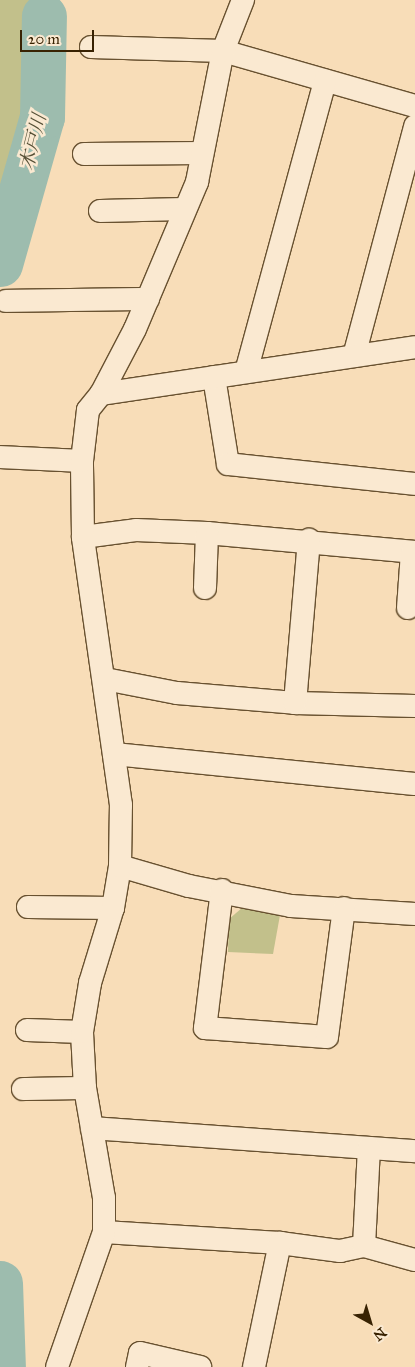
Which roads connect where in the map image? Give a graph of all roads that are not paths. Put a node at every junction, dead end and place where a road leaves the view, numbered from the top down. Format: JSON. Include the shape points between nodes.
{"nodes":[{"id":1,"x":244,"y":0,"type":"edge"},
{"id":2,"x":91,"y":47,"type":"dead end"},
{"id":3,"x":222,"y":51,"type":"junction"},
{"id":4,"x":325,"y":81,"type":"junction"},
{"id":5,"x":415,"y":106,"type":"edge"},
{"id":6,"x":415,"y":126,"type":"edge"},
{"id":7,"x":202,"y":153,"type":"junction"},
{"id":8,"x":84,"y":154,"type":"dead end"},
{"id":9,"x":184,"y":209,"type":"junction"},
{"id":10,"x":100,"y":211,"type":"dead end"},
{"id":11,"x":148,"y":298,"type":"junction"},
{"id":12,"x":6,"y":301,"type":"dead end"},
{"id":13,"x":415,"y":347,"type":"edge"},
{"id":14,"x":354,"y":356,"type":"junction"},
{"id":15,"x":246,"y":372,"type":"junction"},
{"id":16,"x":214,"y":377,"type":"junction"},
{"id":17,"x":101,"y":394,"type":"junction"},
{"id":18,"x":0,"y":457,"type":"edge"},
{"id":19,"x":82,"y":461,"type":"junction"},
{"id":20,"x":415,"y":484,"type":"edge"},
{"id":21,"x":207,"y":533,"type":"junction"},
{"id":22,"x":83,"y":537,"type":"junction"},
{"id":23,"x":309,"y":540,"type":"junction"},
{"id":24,"x":413,"y":552,"type":"edge"},
{"id":25,"x":205,"y":588,"type":"dead end"},
{"id":26,"x":408,"y":608,"type":"dead end"},
{"id":27,"x":105,"y":679,"type":"junction"},
{"id":28,"x":295,"y":703,"type":"junction"},
{"id":29,"x":415,"y":706,"type":"edge"},
{"id":30,"x":114,"y":754,"type":"junction"},
{"id":31,"x":415,"y":784,"type":"edge"},
{"id":32,"x":120,"y":866,"type":"junction"},
{"id":33,"x":222,"y":890,"type":"junction"},
{"id":34,"x":28,"y":907,"type":"dead end"},
{"id":35,"x":113,"y":908,"type":"junction"},
{"id":36,"x":344,"y":908,"type":"junction"},
{"id":37,"x":415,"y":914,"type":"edge"},
{"id":38,"x":27,"y":1030,"type":"dead end"},
{"id":39,"x":82,"y":1032,"type":"junction"},
{"id":40,"x":85,"y":1088,"type":"junction"},
{"id":41,"x":23,"y":1089,"type":"dead end"},
{"id":42,"x":92,"y":1128,"type":"junction"},
{"id":43,"x":369,"y":1148,"type":"junction"},
{"id":44,"x":415,"y":1151,"type":"edge"},
{"id":45,"x":104,"y":1232,"type":"junction"},
{"id":46,"x":280,"y":1243,"type":"junction"},
{"id":47,"x":364,"y":1246,"type":"junction"},
{"id":48,"x":415,"y":1260,"type":"edge"},
{"id":49,"x":57,"y":1367,"type":"edge"},
{"id":50,"x":136,"y":1367,"type":"edge"},
{"id":51,"x":200,"y":1367,"type":"edge"},
{"id":52,"x":254,"y":1367,"type":"edge"}],
"edges":[{"from":1,"to":3,"type":"street"},
{"from":2,"to":3,"type":"street"},
{"from":3,"to":4,"type":"street"},
{"from":3,"to":7,"type":"street"},
{"from":4,"to":5,"type":"street"},
{"from":4,"to":15,"type":"street"},
{"from":6,"to":14,"type":"street"},
{"from":7,"to":8,"type":"street"},
{"from":7,"to":9,"type":"street","via":[[197,182]]},
{"from":9,"to":10,"type":"street"},
{"from":9,"to":11,"type":"street"},
{"from":11,"to":12,"type":"street"},
{"from":11,"to":17,"type":"street"},
{"from":13,"to":14,"type":"street"},
{"from":14,"to":15,"type":"street"},
{"from":15,"to":16,"type":"street"},
{"from":16,"to":17,"type":"street"},
{"from":16,"to":20,"type":"street","via":[[228,464]]},
{"from":17,"to":19,"type":"street","via":[[88,410]]},
{"from":18,"to":19,"type":"street"},
{"from":19,"to":22,"type":"street"},
{"from":21,"to":22,"type":"street","via":[[136,530]]},
{"from":21,"to":23,"type":"street"},
{"from":21,"to":25,"type":"street"},
{"from":22,"to":27,"type":"street"},
{"from":23,"to":24,"type":"street"},
{"from":23,"to":28,"type":"street"},
{"from":24,"to":26,"type":"street"},
{"from":27,"to":28,"type":"street","via":[[177,693]]},
{"from":27,"to":30,"type":"street"},
{"from":28,"to":29,"type":"street"},
{"from":30,"to":31,"type":"street"},
{"from":30,"to":32,"type":"street","via":[[121,805]]},
{"from":32,"to":33,"type":"street","via":[[189,886]]},
{"from":32,"to":35,"type":"street"},
{"from":33,"to":36,"type":"street","via":[[291,906]]},
{"from":33,"to":36,"type":"street","via":[[206,1028],[327,1037]]},
{"from":34,"to":35,"type":"street"},
{"from":35,"to":39,"type":"street","via":[[90,983]]},
{"from":36,"to":37,"type":"street"},
{"from":38,"to":39,"type":"street"},
{"from":39,"to":40,"type":"street"},
{"from":40,"to":41,"type":"street"},
{"from":40,"to":42,"type":"street"},
{"from":42,"to":43,"type":"street"},
{"from":42,"to":45,"type":"street","via":[[104,1198]]},
{"from":43,"to":44,"type":"street"},
{"from":43,"to":47,"type":"street"},
{"from":45,"to":46,"type":"street"},
{"from":45,"to":49,"type":"street"},
{"from":46,"to":47,"type":"street","via":[[340,1251]]},
{"from":46,"to":52,"type":"street"},
{"from":47,"to":48,"type":"street"},
{"from":50,"to":51,"type":"street","via":[[140,1353]]}]}
